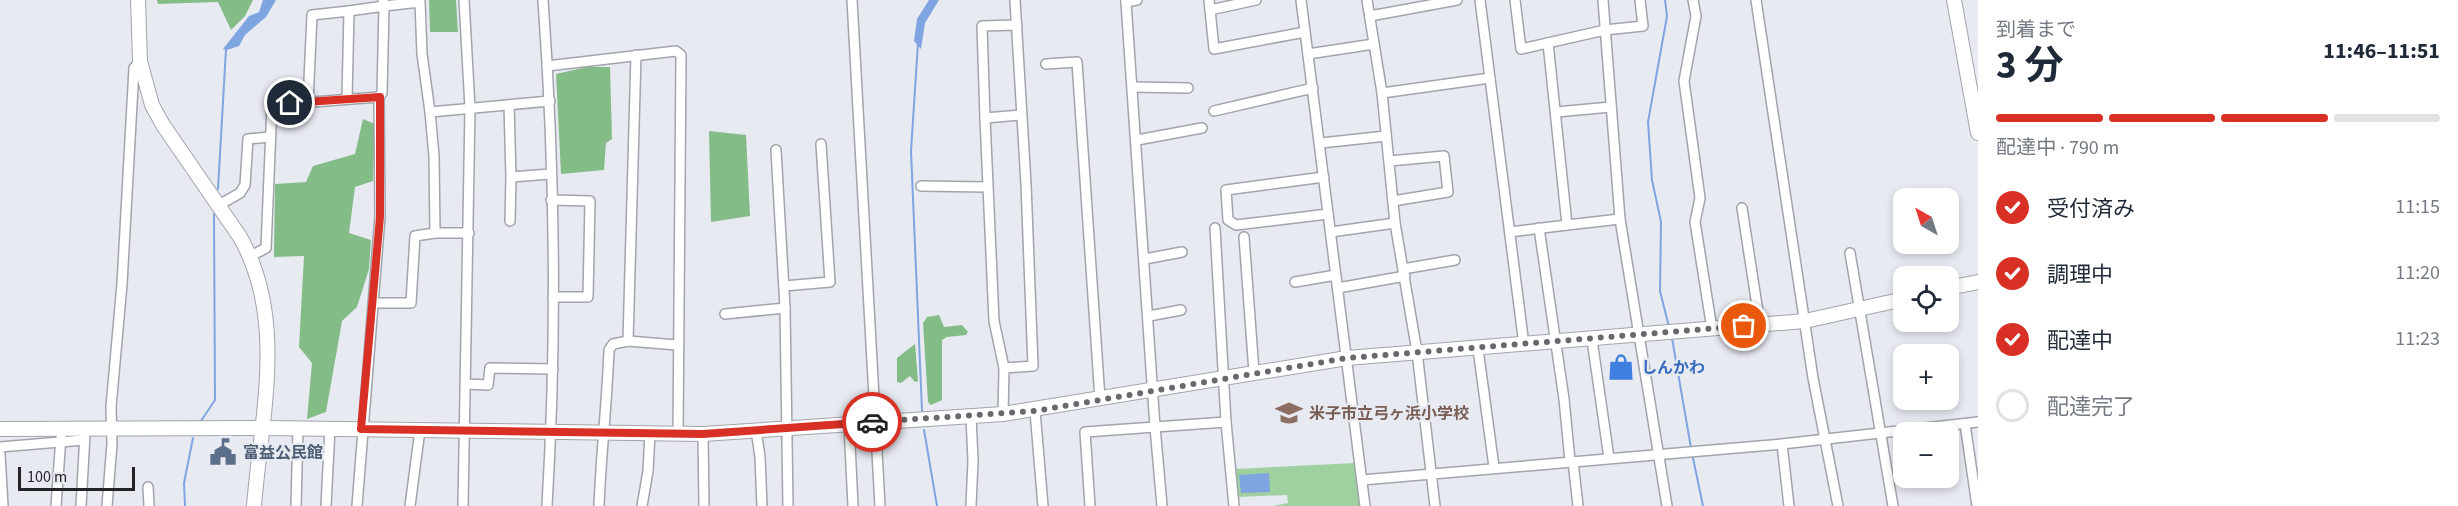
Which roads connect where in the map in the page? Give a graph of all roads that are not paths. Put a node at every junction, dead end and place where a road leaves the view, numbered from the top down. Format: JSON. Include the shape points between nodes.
{"nodes":[{"id":1,"x":138,"y":0,"type":"edge"},
{"id":2,"x":464,"y":0,"type":"edge"},
{"id":3,"x":543,"y":0,"type":"edge"},
{"id":4,"x":852,"y":0,"type":"edge"},
{"id":5,"x":1015,"y":0,"type":"edge"},
{"id":6,"x":1137,"y":0,"type":"edge"},
{"id":7,"x":1256,"y":0,"type":"edge"},
{"id":8,"x":1301,"y":0,"type":"edge"},
{"id":9,"x":1368,"y":0,"type":"edge"},
{"id":10,"x":1457,"y":0,"type":"edge"},
{"id":11,"x":1480,"y":0,"type":"edge"},
{"id":12,"x":1515,"y":0,"type":"edge"},
{"id":13,"x":1603,"y":0,"type":"edge"},
{"id":14,"x":1640,"y":0,"type":"edge"},
{"id":15,"x":1693,"y":0,"type":"edge"},
{"id":16,"x":1756,"y":0,"type":"edge"},
{"id":17,"x":1954,"y":0,"type":"edge"},
{"id":18,"x":1126,"y":1,"type":"edge"},
{"id":19,"x":383,"y":3,"type":"edge"},
{"id":20,"x":1209,"y":5,"type":"edge"},
{"id":21,"x":349,"y":11,"type":"junction"},
{"id":22,"x":1370,"y":16,"type":"junction"},
{"id":23,"x":1017,"y":25,"type":"junction"},
{"id":24,"x":1605,"y":30,"type":"junction"},
{"id":25,"x":1305,"y":32,"type":"junction"},
{"id":26,"x":1548,"y":43,"type":"junction"},
{"id":27,"x":1374,"y":44,"type":"junction"},
{"id":28,"x":1308,"y":54,"type":"junction"},
{"id":29,"x":636,"y":56,"type":"junction"},
{"id":30,"x":140,"y":61,"type":"junction"},
{"id":31,"x":1046,"y":64,"type":"dead end"},
{"id":32,"x":547,"y":66,"type":"junction"},
{"id":33,"x":1490,"y":78,"type":"junction"},
{"id":34,"x":1133,"y":87,"type":"junction"},
{"id":35,"x":1188,"y":88,"type":"dead end"},
{"id":36,"x":1313,"y":88,"type":"junction"},
{"id":37,"x":1382,"y":93,"type":"junction"},
{"id":38,"x":380,"y":97,"type":"junction"},
{"id":39,"x":347,"y":99,"type":"junction"},
{"id":40,"x":550,"y":101,"type":"junction"},
{"id":41,"x":308,"y":102,"type":"junction"},
{"id":42,"x":508,"y":105,"type":"junction"},
{"id":43,"x":1611,"y":107,"type":"junction"},
{"id":44,"x":470,"y":108,"type":"junction"},
{"id":45,"x":1214,"y":111,"type":"dead end"},
{"id":46,"x":430,"y":112,"type":"junction"},
{"id":47,"x":1556,"y":112,"type":"junction"},
{"id":48,"x":1020,"y":115,"type":"junction"},
{"id":49,"x":985,"y":118,"type":"junction"},
{"id":50,"x":1202,"y":128,"type":"dead end"},
{"id":51,"x":1978,"y":133,"type":"edge"},
{"id":52,"x":1386,"y":136,"type":"junction"},
{"id":53,"x":270,"y":137,"type":"junction"},
{"id":54,"x":1137,"y":140,"type":"junction"},
{"id":55,"x":1321,"y":143,"type":"junction"},
{"id":56,"x":821,"y":144,"type":"dead end"},
{"id":57,"x":776,"y":150,"type":"dead end"},
{"id":58,"x":1389,"y":161,"type":"junction"},
{"id":59,"x":550,"y":174,"type":"junction"},
{"id":60,"x":511,"y":177,"type":"junction"},
{"id":61,"x":1324,"y":177,"type":"junction"},
{"id":62,"x":921,"y":186,"type":"dead end"},
{"id":63,"x":986,"y":187,"type":"junction"},
{"id":64,"x":551,"y":200,"type":"junction"},
{"id":65,"x":1393,"y":201,"type":"junction"},
{"id":66,"x":219,"y":205,"type":"junction"},
{"id":67,"x":1742,"y":208,"type":"dead end"},
{"id":68,"x":1328,"y":214,"type":"junction"},
{"id":69,"x":1620,"y":219,"type":"junction"},
{"id":70,"x":510,"y":220,"type":"dead end"},
{"id":71,"x":1395,"y":223,"type":"junction"},
{"id":72,"x":1567,"y":225,"type":"junction"},
{"id":73,"x":1215,"y":228,"type":"dead end"},
{"id":74,"x":1539,"y":228,"type":"junction"},
{"id":75,"x":1331,"y":232,"type":"junction"},
{"id":76,"x":1510,"y":232,"type":"junction"},
{"id":77,"x":435,"y":233,"type":"junction"},
{"id":78,"x":469,"y":233,"type":"junction"},
{"id":79,"x":1244,"y":237,"type":"dead end"},
{"id":80,"x":1182,"y":252,"type":"dead end"},
{"id":81,"x":1850,"y":253,"type":"dead end"},
{"id":82,"x":251,"y":256,"type":"junction"},
{"id":83,"x":1145,"y":259,"type":"junction"},
{"id":84,"x":1455,"y":260,"type":"dead end"},
{"id":85,"x":1404,"y":273,"type":"junction"},
{"id":86,"x":1336,"y":275,"type":"junction"},
{"id":87,"x":1295,"y":282,"type":"dead end"},
{"id":88,"x":1978,"y":282,"type":"edge"},
{"id":89,"x":784,"y":286,"type":"junction"},
{"id":90,"x":1959,"y":286,"type":"edge"},
{"id":91,"x":1338,"y":288,"type":"junction"},
{"id":92,"x":553,"y":297,"type":"junction"},
{"id":93,"x":1893,"y":302,"type":"edge"},
{"id":94,"x":374,"y":303,"type":"junction"},
{"id":95,"x":785,"y":308,"type":"junction"},
{"id":96,"x":1860,"y":309,"type":"junction"},
{"id":97,"x":1181,"y":310,"type":"dead end"},
{"id":98,"x":725,"y":314,"type":"dead end"},
{"id":99,"x":1149,"y":316,"type":"junction"},
{"id":100,"x":1805,"y":321,"type":"junction"},
{"id":101,"x":1760,"y":325,"type":"junction"},
{"id":102,"x":1712,"y":329,"type":"junction"},
{"id":103,"x":1639,"y":336,"type":"junction"},
{"id":104,"x":1592,"y":340,"type":"junction"},
{"id":105,"x":628,"y":341,"type":"junction"},
{"id":106,"x":1556,"y":342,"type":"junction"},
{"id":107,"x":677,"y":345,"type":"junction"},
{"id":108,"x":1524,"y":345,"type":"junction"},
{"id":109,"x":1478,"y":349,"type":"junction"},
{"id":110,"x":1417,"y":352,"type":"junction"},
{"id":111,"x":1347,"y":358,"type":"junction"},
{"id":112,"x":1004,"y":368,"type":"junction"},
{"id":113,"x":553,"y":369,"type":"junction"},
{"id":114,"x":1254,"y":372,"type":"junction"},
{"id":115,"x":1223,"y":377,"type":"junction"},
{"id":116,"x":466,"y":384,"type":"junction"},
{"id":117,"x":1154,"y":390,"type":"junction"},
{"id":118,"x":1100,"y":399,"type":"junction"},
{"id":119,"x":1035,"y":411,"type":"junction"},
{"id":120,"x":1003,"y":414,"type":"junction"},
{"id":121,"x":971,"y":416,"type":"junction"},
{"id":122,"x":874,"y":422,"type":"junction"},
{"id":123,"x":1226,"y":422,"type":"junction"},
{"id":124,"x":1978,"y":422,"type":"edge"},
{"id":125,"x":849,"y":424,"type":"junction"},
{"id":126,"x":1965,"y":424,"type":"junction"},
{"id":127,"x":1155,"y":427,"type":"junction"},
{"id":128,"x":265,"y":428,"type":"junction"},
{"id":129,"x":298,"y":428,"type":"junction"},
{"id":130,"x":330,"y":428,"type":"junction"},
{"id":131,"x":0,"y":429,"type":"edge"},
{"id":132,"x":111,"y":429,"type":"junction"},
{"id":133,"x":361,"y":429,"type":"junction"},
{"id":134,"x":786,"y":429,"type":"junction"},
{"id":135,"x":420,"y":430,"type":"junction"},
{"id":136,"x":466,"y":430,"type":"junction"},
{"id":137,"x":756,"y":430,"type":"junction"},
{"id":138,"x":552,"y":432,"type":"junction"},
{"id":139,"x":606,"y":432,"type":"junction"},
{"id":140,"x":1881,"y":432,"type":"junction"},
{"id":141,"x":650,"y":433,"type":"junction"},
{"id":142,"x":85,"y":434,"type":"junction"},
{"id":143,"x":678,"y":434,"type":"junction"},
{"id":144,"x":703,"y":434,"type":"junction"},
{"id":145,"x":61,"y":436,"type":"junction"},
{"id":146,"x":1826,"y":438,"type":"junction"},
{"id":147,"x":1782,"y":444,"type":"junction"},
{"id":148,"x":0,"y":447,"type":"edge"},
{"id":149,"x":0,"y":454,"type":"edge"},
{"id":150,"x":1659,"y":454,"type":"junction"},
{"id":151,"x":1609,"y":458,"type":"junction"},
{"id":152,"x":1572,"y":461,"type":"junction"},
{"id":153,"x":1494,"y":467,"type":"junction"},
{"id":154,"x":1432,"y":473,"type":"junction"},
{"id":155,"x":1362,"y":480,"type":"junction"},
{"id":156,"x":148,"y":487,"type":"dead end"},
{"id":157,"x":3,"y":506,"type":"edge"},
{"id":158,"x":56,"y":506,"type":"edge"},
{"id":159,"x":81,"y":506,"type":"edge"},
{"id":160,"x":107,"y":506,"type":"edge"},
{"id":161,"x":148,"y":506,"type":"edge"},
{"id":162,"x":254,"y":506,"type":"edge"},
{"id":163,"x":296,"y":506,"type":"edge"},
{"id":164,"x":326,"y":506,"type":"edge"},
{"id":165,"x":357,"y":506,"type":"edge"},
{"id":166,"x":410,"y":506,"type":"edge"},
{"id":167,"x":463,"y":506,"type":"edge"},
{"id":168,"x":548,"y":506,"type":"edge"},
{"id":169,"x":599,"y":506,"type":"edge"},
{"id":170,"x":642,"y":506,"type":"edge"},
{"id":171,"x":704,"y":506,"type":"edge"},
{"id":172,"x":762,"y":506,"type":"edge"},
{"id":173,"x":788,"y":506,"type":"edge"},
{"id":174,"x":853,"y":506,"type":"edge"},
{"id":175,"x":880,"y":506,"type":"edge"},
{"id":176,"x":971,"y":506,"type":"edge"},
{"id":177,"x":1043,"y":506,"type":"edge"},
{"id":178,"x":1090,"y":506,"type":"edge"},
{"id":179,"x":1162,"y":506,"type":"edge"},
{"id":180,"x":1234,"y":506,"type":"edge"},
{"id":181,"x":1365,"y":506,"type":"edge"},
{"id":182,"x":1435,"y":506,"type":"edge"},
{"id":183,"x":1578,"y":506,"type":"edge"},
{"id":184,"x":1667,"y":506,"type":"edge"},
{"id":185,"x":1789,"y":506,"type":"edge"},
{"id":186,"x":1839,"y":506,"type":"edge"},
{"id":187,"x":1893,"y":506,"type":"edge"},
{"id":188,"x":1977,"y":506,"type":"edge"}],
"edges":[{"from":1,"to":30,"type":"street"},
{"from":2,"to":44,"type":"street"},
{"from":3,"to":32,"type":"street"},
{"from":4,"to":122,"type":"street"},
{"from":5,"to":23,"type":"street"},
{"from":6,"to":18,"type":"street"},
{"from":7,"to":20,"type":"street"},
{"from":8,"to":25,"type":"street"},
{"from":9,"to":22,"type":"street"},
{"from":10,"to":22,"type":"street"},
{"from":11,"to":33,"type":"street"},
{"from":12,"to":26,"type":"street","via":[[1521,49]]},
{"from":13,"to":24,"type":"street"},
{"from":14,"to":24,"type":"street","via":[[1643,26]]},
{"from":15,"to":102,"type":"street","via":[[1696,16],[1684,81],[1700,198],[1695,222]]},
{"from":16,"to":100,"type":"street"},
{"from":17,"to":51,"type":"street"},
{"from":18,"to":34,"type":"street"},
{"from":19,"to":21,"type":"street"},
{"from":19,"to":38,"type":"street"},
{"from":19,"to":46,"type":"street","via":[[420,2]]},
{"from":20,"to":25,"type":"street","via":[[1214,49]]},
{"from":21,"to":39,"type":"street"},
{"from":21,"to":41,"type":"street","via":[[312,15]]},
{"from":22,"to":27,"type":"street"},
{"from":23,"to":48,"type":"street"},
{"from":23,"to":49,"type":"street","via":[[982,26]]},
{"from":24,"to":26,"type":"street"},
{"from":24,"to":43,"type":"street"},
{"from":25,"to":28,"type":"street"},
{"from":26,"to":47,"type":"street"},
{"from":27,"to":28,"type":"street"},
{"from":27,"to":37,"type":"street"},
{"from":28,"to":36,"type":"street"},
{"from":29,"to":32,"type":"street"},
{"from":29,"to":105,"type":"street"},
{"from":29,"to":107,"type":"street","via":[[676,51],[681,55]]},
{"from":30,"to":66,"type":"street","via":[[152,105]]},
{"from":30,"to":132,"type":"street","via":[[134,68]]},
{"from":31,"to":118,"type":"street","via":[[1077,62]]},
{"from":32,"to":40,"type":"street"},
{"from":33,"to":37,"type":"street"},
{"from":33,"to":76,"type":"street"},
{"from":34,"to":35,"type":"street"},
{"from":34,"to":54,"type":"street"},
{"from":36,"to":45,"type":"street"},
{"from":36,"to":55,"type":"street"},
{"from":37,"to":52,"type":"street"},
{"from":38,"to":39,"type":"street"},
{"from":38,"to":94,"type":"street","via":[[380,217]]},
{"from":39,"to":41,"type":"street"},
{"from":40,"to":42,"type":"street"},
{"from":40,"to":59,"type":"street"},
{"from":41,"to":53,"type":"street","via":[[272,105]]},
{"from":42,"to":44,"type":"street"},
{"from":42,"to":60,"type":"street"},
{"from":43,"to":47,"type":"street"},
{"from":43,"to":69,"type":"street"},
{"from":44,"to":46,"type":"street"},
{"from":44,"to":78,"type":"street"},
{"from":46,"to":77,"type":"street"},
{"from":47,"to":72,"type":"street"},
{"from":48,"to":49,"type":"street"},
{"from":48,"to":112,"type":"street","via":[[1033,366]]},
{"from":49,"to":63,"type":"street"},
{"from":50,"to":54,"type":"street"},
{"from":52,"to":55,"type":"street"},
{"from":52,"to":58,"type":"street"},
{"from":53,"to":66,"type":"street","via":[[248,138],[245,185],[240,193]]},
{"from":53,"to":82,"type":"street","via":[[266,248]]},
{"from":54,"to":83,"type":"street"},
{"from":55,"to":61,"type":"street"},
{"from":56,"to":89,"type":"street","via":[[830,282]]},
{"from":57,"to":89,"type":"street"},
{"from":58,"to":65,"type":"street"},
{"from":58,"to":65,"type":"street","via":[[1444,156],[1448,192]]},
{"from":59,"to":60,"type":"street"},
{"from":59,"to":64,"type":"street"},
{"from":60,"to":70,"type":"street"},
{"from":61,"to":68,"type":"street"},
{"from":61,"to":68,"type":"street","via":[[1226,190],[1228,220],[1236,225]]},
{"from":62,"to":63,"type":"street"},
{"from":63,"to":112,"type":"street","via":[[994,321]]},
{"from":64,"to":92,"type":"street"},
{"from":64,"to":92,"type":"street","via":[[590,201],[588,297]]},
{"from":65,"to":71,"type":"street"},
{"from":66,"to":82,"type":"street"},
{"from":67,"to":101,"type":"street"},
{"from":68,"to":75,"type":"street"},
{"from":69,"to":72,"type":"street"},
{"from":69,"to":103,"type":"street"},
{"from":71,"to":75,"type":"street"},
{"from":71,"to":85,"type":"street"},
{"from":72,"to":74,"type":"street"},
{"from":73,"to":115,"type":"street"},
{"from":74,"to":76,"type":"street"},
{"from":74,"to":106,"type":"street"},
{"from":75,"to":86,"type":"street"},
{"from":76,"to":108,"type":"street"},
{"from":77,"to":78,"type":"street"},
{"from":77,"to":94,"type":"street","via":[[415,236],[411,303]]},
{"from":78,"to":116,"type":"street"},
{"from":79,"to":114,"type":"street"},
{"from":80,"to":83,"type":"street"},
{"from":81,"to":96,"type":"street"},
{"from":82,"to":128,"type":"street","via":[[266,312]]},
{"from":83,"to":99,"type":"street"},
{"from":84,"to":85,"type":"street"},
{"from":85,"to":91,"type":"street"},
{"from":85,"to":110,"type":"street"},
{"from":86,"to":87,"type":"street"},
{"from":86,"to":91,"type":"street"},
{"from":88,"to":90,"type":"street"},
{"from":89,"to":95,"type":"street"},
{"from":91,"to":111,"type":"street"},
{"from":92,"to":113,"type":"street"},
{"from":93,"to":96,"type":"street"},
{"from":94,"to":133,"type":"street"},
{"from":95,"to":98,"type":"street"},
{"from":95,"to":134,"type":"street"},
{"from":96,"to":100,"type":"street"},
{"from":96,"to":140,"type":"street"},
{"from":97,"to":99,"type":"street"},
{"from":99,"to":117,"type":"street"},
{"from":100,"to":101,"type":"street"},
{"from":100,"to":146,"type":"street"},
{"from":101,"to":102,"type":"street"},
{"from":102,"to":103,"type":"street"},
{"from":103,"to":104,"type":"street"},
{"from":103,"to":150,"type":"street"},
{"from":104,"to":106,"type":"street"},
{"from":104,"to":151,"type":"street"},
{"from":105,"to":107,"type":"street"},
{"from":105,"to":139,"type":"street","via":[[613,344],[609,350]]},
{"from":106,"to":108,"type":"street"},
{"from":106,"to":152,"type":"street"},
{"from":107,"to":143,"type":"street"},
{"from":108,"to":109,"type":"street"},
{"from":109,"to":110,"type":"street"},
{"from":109,"to":153,"type":"street"},
{"from":110,"to":111,"type":"street"},
{"from":110,"to":154,"type":"street"},
{"from":111,"to":114,"type":"street"},
{"from":111,"to":155,"type":"street"},
{"from":112,"to":120,"type":"street"},
{"from":113,"to":116,"type":"street","via":[[490,368],[488,385]]},
{"from":113,"to":138,"type":"street"},
{"from":114,"to":115,"type":"street"},
{"from":115,"to":117,"type":"street"},
{"from":115,"to":123,"type":"street"},
{"from":116,"to":136,"type":"street"},
{"from":117,"to":118,"type":"street"},
{"from":117,"to":127,"type":"street"},
{"from":118,"to":119,"type":"street"},
{"from":119,"to":120,"type":"street"},
{"from":119,"to":177,"type":"street"},
{"from":120,"to":121,"type":"street"},
{"from":121,"to":122,"type":"street"},
{"from":121,"to":176,"type":"street"},
{"from":122,"to":125,"type":"street"},
{"from":122,"to":175,"type":"street"},
{"from":123,"to":127,"type":"street"},
{"from":123,"to":180,"type":"street"},
{"from":124,"to":126,"type":"street"},
{"from":125,"to":134,"type":"street"},
{"from":125,"to":174,"type":"street"},
{"from":126,"to":140,"type":"street"},
{"from":126,"to":188,"type":"street"},
{"from":127,"to":178,"type":"street","via":[[1085,432]]},
{"from":127,"to":179,"type":"street"},
{"from":128,"to":129,"type":"street"},
{"from":128,"to":132,"type":"street"},
{"from":128,"to":162,"type":"street"},
{"from":129,"to":130,"type":"street"},
{"from":129,"to":163,"type":"street"},
{"from":130,"to":133,"type":"street"},
{"from":130,"to":164,"type":"street"},
{"from":131,"to":145,"type":"street"},
{"from":132,"to":142,"type":"street"},
{"from":132,"to":160,"type":"street"},
{"from":133,"to":135,"type":"street"},
{"from":133,"to":165,"type":"street"},
{"from":134,"to":137,"type":"street"},
{"from":134,"to":173,"type":"street"},
{"from":135,"to":136,"type":"street"},
{"from":135,"to":166,"type":"street"},
{"from":136,"to":138,"type":"street"},
{"from":136,"to":167,"type":"street"},
{"from":137,"to":144,"type":"street"},
{"from":137,"to":172,"type":"street"},
{"from":138,"to":139,"type":"street"},
{"from":138,"to":168,"type":"street"},
{"from":139,"to":141,"type":"street"},
{"from":139,"to":169,"type":"street"},
{"from":140,"to":146,"type":"street"},
{"from":140,"to":187,"type":"street"},
{"from":141,"to":143,"type":"street"},
{"from":141,"to":170,"type":"street"},
{"from":142,"to":145,"type":"street"},
{"from":142,"to":159,"type":"street"},
{"from":143,"to":144,"type":"street"},
{"from":144,"to":171,"type":"street"},
{"from":145,"to":148,"type":"street"},
{"from":145,"to":158,"type":"street"},
{"from":146,"to":147,"type":"street"},
{"from":146,"to":186,"type":"street"},
{"from":147,"to":150,"type":"street"},
{"from":147,"to":185,"type":"street"},
{"from":149,"to":157,"type":"street"},
{"from":150,"to":151,"type":"street"},
{"from":150,"to":184,"type":"street"},
{"from":151,"to":152,"type":"street"},
{"from":152,"to":153,"type":"street"},
{"from":152,"to":183,"type":"street"},
{"from":153,"to":154,"type":"street"},
{"from":154,"to":155,"type":"street"},
{"from":154,"to":182,"type":"street"},
{"from":155,"to":181,"type":"street"},
{"from":156,"to":161,"type":"street"}]}
